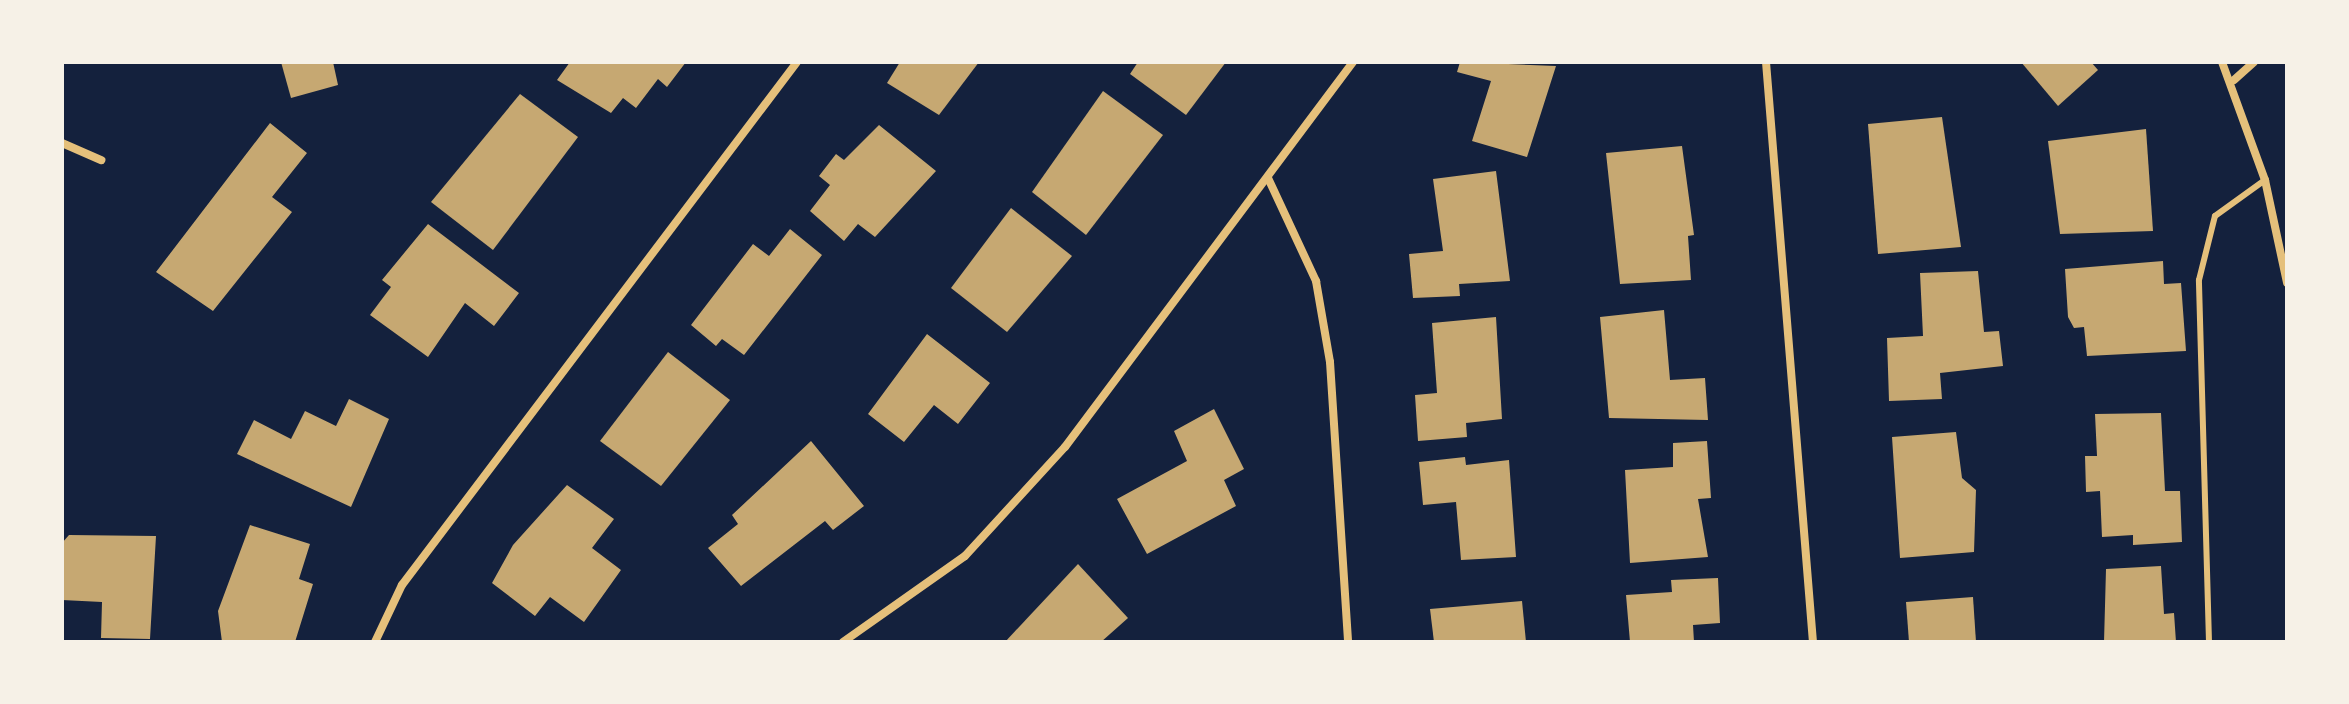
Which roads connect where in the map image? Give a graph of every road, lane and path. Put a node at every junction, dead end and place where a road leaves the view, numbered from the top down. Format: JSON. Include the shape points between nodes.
{"nodes":[{"id":1,"x":797,"y":62,"type":"edge"},
{"id":2,"x":1353,"y":62,"type":"edge"},
{"id":3,"x":1766,"y":62,"type":"edge"},
{"id":4,"x":2222,"y":62,"type":"edge"},
{"id":5,"x":2254,"y":62,"type":"edge"},
{"id":6,"x":2234,"y":80,"type":"junction"},
{"id":7,"x":62,"y":143,"type":"edge"},
{"id":8,"x":101,"y":160,"type":"dead end"},
{"id":9,"x":1268,"y":178,"type":"junction"},
{"id":10,"x":2265,"y":180,"type":"junction"},
{"id":11,"x":2287,"y":283,"type":"edge"},
{"id":12,"x":375,"y":642,"type":"edge"},
{"id":13,"x":843,"y":642,"type":"edge"},
{"id":14,"x":1348,"y":642,"type":"edge"},
{"id":15,"x":1813,"y":642,"type":"edge"},
{"id":16,"x":2209,"y":642,"type":"edge"}],
"edges":[{"from":1,"to":12,"type":"street","via":[[402,585]]},
{"from":2,"to":9,"type":"street"},
{"from":3,"to":15,"type":"street"},
{"from":4,"to":6,"type":"street"},
{"from":5,"to":6,"type":"street"},
{"from":6,"to":10,"type":"street"},
{"from":7,"to":8,"type":"street"},
{"from":9,"to":13,"type":"street","via":[[1065,447],[965,556]]},
{"from":9,"to":14,"type":"street","via":[[1316,281],[1330,362]]},
{"from":10,"to":11,"type":"street"},
{"from":10,"to":16,"type":"lane","via":[[2215,216],[2199,280]]}]}
